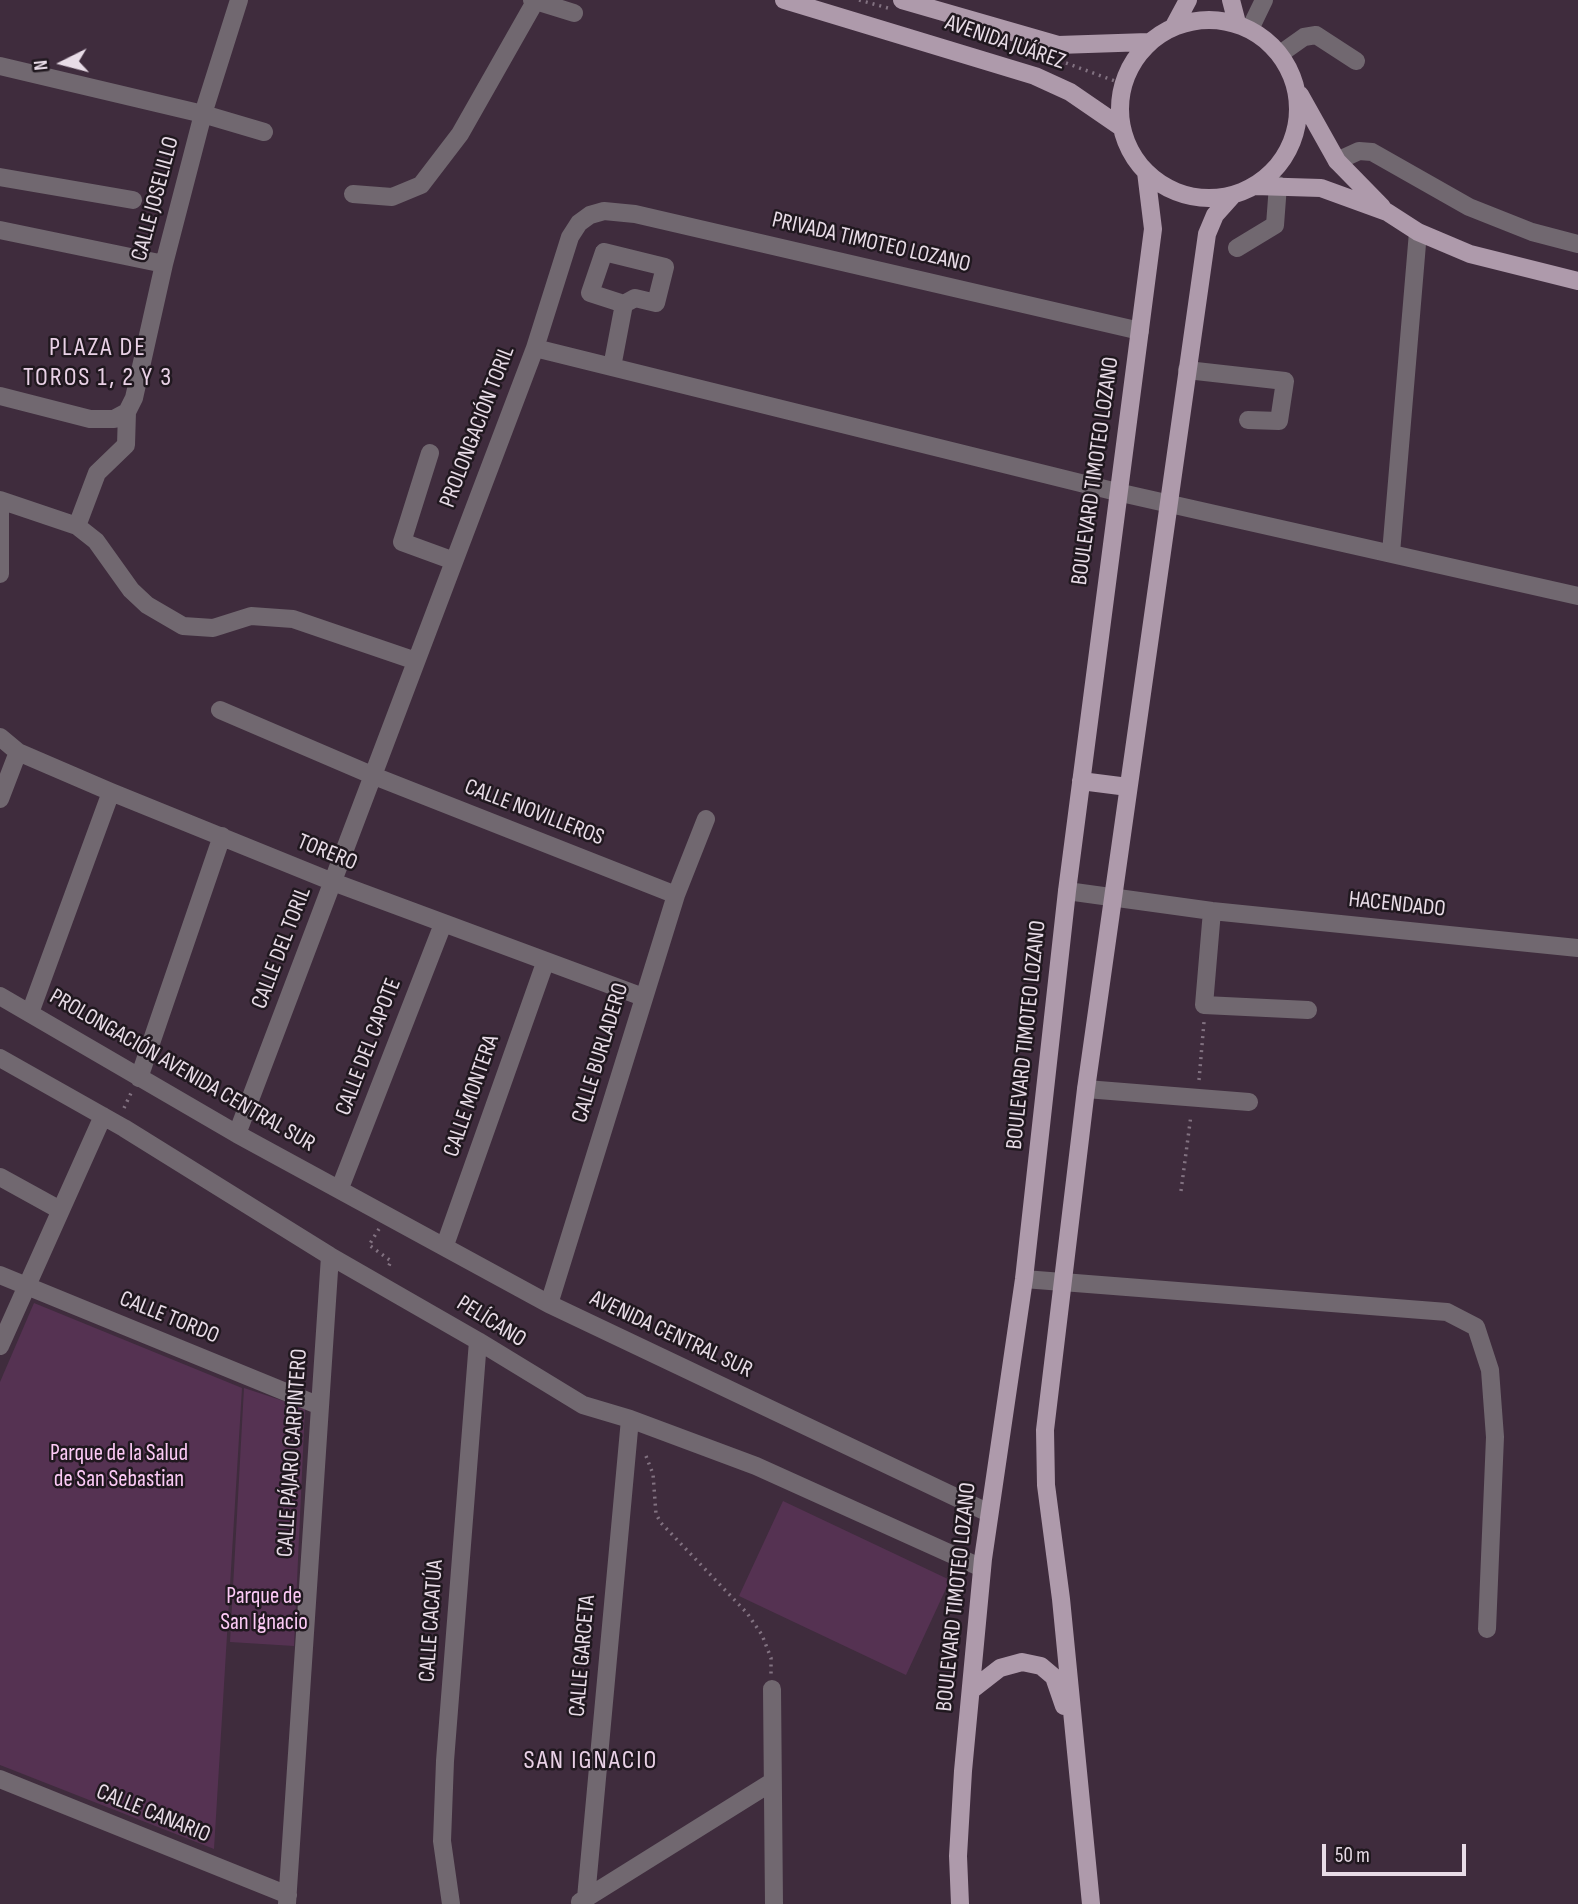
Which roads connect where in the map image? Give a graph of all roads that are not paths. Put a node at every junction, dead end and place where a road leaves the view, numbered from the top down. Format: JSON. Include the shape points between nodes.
{"nodes":[{"id":1,"x":239,"y":0,"type":"edge"},
{"id":2,"x":535,"y":0,"type":"edge"},
{"id":3,"x":784,"y":0,"type":"edge"},
{"id":4,"x":902,"y":0,"type":"edge"},
{"id":5,"x":1188,"y":0,"type":"edge"},
{"id":6,"x":1231,"y":0,"type":"edge"},
{"id":7,"x":1264,"y":0,"type":"edge"},
{"id":8,"x":573,"y":13,"type":"dead end"},
{"id":9,"x":1174,"y":26,"type":"junction"},
{"id":10,"x":1243,"y":26,"type":"junction"},
{"id":11,"x":1149,"y":42,"type":"junction"},
{"id":12,"x":1280,"y":54,"type":"junction"},
{"id":13,"x":1356,"y":61,"type":"dead end"},
{"id":14,"x":1,"y":72,"type":"edge"},
{"id":15,"x":1296,"y":88,"type":"junction"},
{"id":16,"x":203,"y":114,"type":"junction"},
{"id":17,"x":1121,"y":127,"type":"junction"},
{"id":18,"x":264,"y":132,"type":"dead end"},
{"id":19,"x":1337,"y":161,"type":"junction"},
{"id":20,"x":1146,"y":172,"type":"junction"},
{"id":21,"x":0,"y":177,"type":"edge"},
{"id":22,"x":1278,"y":185,"type":"junction"},
{"id":23,"x":1255,"y":186,"type":"junction"},
{"id":24,"x":353,"y":194,"type":"dead end"},
{"id":25,"x":1232,"y":196,"type":"junction"},
{"id":26,"x":133,"y":200,"type":"dead end"},
{"id":27,"x":1387,"y":212,"type":"junction"},
{"id":28,"x":590,"y":215,"type":"joint"},
{"id":29,"x":0,"y":230,"type":"edge"},
{"id":30,"x":1418,"y":232,"type":"junction"},
{"id":31,"x":1578,"y":244,"type":"edge"},
{"id":32,"x":1237,"y":248,"type":"dead end"},
{"id":33,"x":164,"y":264,"type":"junction"},
{"id":34,"x":1578,"y":281,"type":"edge"},
{"id":35,"x":624,"y":304,"type":"dead end"},
{"id":36,"x":1140,"y":331,"type":"junction"},
{"id":37,"x":535,"y":348,"type":"junction"},
{"id":38,"x":612,"y":367,"type":"junction"},
{"id":39,"x":1187,"y":370,"type":"junction"},
{"id":40,"x":0,"y":396,"type":"edge"},
{"id":41,"x":127,"y":412,"type":"junction"},
{"id":42,"x":1248,"y":420,"type":"dead end"},
{"id":43,"x":430,"y":453,"type":"dead end"},
{"id":44,"x":1117,"y":492,"type":"junction"},
{"id":45,"x":0,"y":500,"type":"edge"},
{"id":46,"x":1167,"y":503,"type":"junction"},
{"id":47,"x":0,"y":510,"type":"edge"},
{"id":48,"x":77,"y":526,"type":"junction"},
{"id":49,"x":1391,"y":553,"type":"junction"},
{"id":50,"x":454,"y":561,"type":"junction"},
{"id":51,"x":0,"y":574,"type":"edge"},
{"id":52,"x":1578,"y":596,"type":"edge"},
{"id":53,"x":416,"y":661,"type":"junction"},
{"id":54,"x":220,"y":710,"type":"dead end"},
{"id":55,"x":0,"y":737,"type":"edge"},
{"id":56,"x":18,"y":752,"type":"junction"},
{"id":57,"x":373,"y":776,"type":"junction"},
{"id":58,"x":1081,"y":781,"type":"junction"},
{"id":59,"x":1128,"y":786,"type":"junction"},
{"id":60,"x":111,"y":792,"type":"junction"},
{"id":61,"x":0,"y":799,"type":"edge"},
{"id":62,"x":706,"y":819,"type":"dead end"},
{"id":63,"x":222,"y":836,"type":"junction"},
{"id":64,"x":333,"y":882,"type":"junction"},
{"id":65,"x":1067,"y":891,"type":"junction"},
{"id":66,"x":676,"y":895,"type":"junction"},
{"id":67,"x":1113,"y":897,"type":"junction"},
{"id":68,"x":1212,"y":911,"type":"junction"},
{"id":69,"x":443,"y":924,"type":"junction"},
{"id":70,"x":1578,"y":948,"type":"edge"},
{"id":71,"x":545,"y":963,"type":"junction"},
{"id":72,"x":0,"y":996,"type":"edge"},
{"id":73,"x":643,"y":997,"type":"junction"},
{"id":74,"x":1308,"y":1010,"type":"dead end"},
{"id":75,"x":30,"y":1013,"type":"junction"},
{"id":76,"x":0,"y":1058,"type":"edge"},
{"id":77,"x":139,"y":1078,"type":"junction"},
{"id":78,"x":1086,"y":1089,"type":"junction"},
{"id":79,"x":1249,"y":1102,"type":"dead end"},
{"id":80,"x":103,"y":1116,"type":"junction"},
{"id":81,"x":237,"y":1134,"type":"junction"},
{"id":82,"x":0,"y":1177,"type":"edge"},
{"id":83,"x":340,"y":1188,"type":"junction"},
{"id":84,"x":60,"y":1210,"type":"junction"},
{"id":85,"x":446,"y":1245,"type":"junction"},
{"id":86,"x":330,"y":1256,"type":"junction"},
{"id":87,"x":0,"y":1275,"type":"edge"},
{"id":88,"x":1024,"y":1279,"type":"junction"},
{"id":89,"x":1064,"y":1281,"type":"junction"},
{"id":90,"x":26,"y":1285,"type":"junction"},
{"id":91,"x":549,"y":1304,"type":"junction"},
{"id":92,"x":478,"y":1340,"type":"junction"},
{"id":93,"x":0,"y":1346,"type":"edge"},
{"id":94,"x":320,"y":1406,"type":"junction"},
{"id":95,"x":630,"y":1419,"type":"junction"},
{"id":96,"x":989,"y":1513,"type":"junction"},
{"id":97,"x":982,"y":1563,"type":"junction"},
{"id":98,"x":1487,"y":1629,"type":"dead end"},
{"id":99,"x":772,"y":1689,"type":"road end"},
{"id":100,"x":973,"y":1689,"type":"junction"},
{"id":101,"x":1074,"y":1740,"type":"junction"},
{"id":102,"x":0,"y":1779,"type":"edge"},
{"id":103,"x":772,"y":1782,"type":"junction"},
{"id":104,"x":288,"y":1900,"type":"edge"},
{"id":105,"x":581,"y":1901,"type":"edge"},
{"id":106,"x":451,"y":1904,"type":"edge"},
{"id":107,"x":774,"y":1904,"type":"edge"},
{"id":108,"x":960,"y":1904,"type":"edge"},
{"id":109,"x":1091,"y":1904,"type":"edge"}],
"edges":[{"from":1,"to":16,"type":"street","name":"CALLE JOSELILLO"},
{"from":2,"to":8,"type":"street"},
{"from":2,"to":24,"type":"street","via":[[460,134],[421,186],[392,197]]},
{"from":3,"to":17,"type":"main road","name":"AVENIDA JUÁREZ","via":[[1035,76],[1070,92]]},
{"from":4,"to":11,"type":"main road","name":"AVENIDA JUÁREZ","via":[[1058,45]]},
{"from":5,"to":9,"type":"main road"},
{"from":6,"to":10,"type":"main road"},
{"from":7,"to":10,"type":"street"},
{"from":9,"to":10,"type":"main road","via":[[1216,19]]},
{"from":9,"to":11,"type":"main road"},
{"from":10,"to":12,"type":"main road"},
{"from":11,"to":17,"type":"main road","via":[[1133,61],[1123,84]]},
{"from":12,"to":13,"type":"street","via":[[1304,37],[1316,35]]},
{"from":12,"to":15,"type":"main road"},
{"from":14,"to":16,"type":"street"},
{"from":15,"to":19,"type":"main road"},
{"from":15,"to":23,"type":"main road","via":[[1299,111],[1291,144],[1273,172]]},
{"from":16,"to":18,"type":"street"},
{"from":16,"to":33,"type":"street","name":"CALLE JOSELILLO"},
{"from":17,"to":20,"type":"main road"},
{"from":19,"to":27,"type":"main road"},
{"from":19,"to":31,"type":"street","via":[[1359,151],[1371,152],[1469,207]]},
{"from":20,"to":25,"type":"main road","via":[[1185,195]]},
{"from":20,"to":36,"type":"main road","name":"BOULEVARD TIMOTEO LOZANO","via":[[1153,229]]},
{"from":21,"to":26,"type":"street"},
{"from":22,"to":23,"type":"main road"},
{"from":22,"to":27,"type":"main road","via":[[1321,188]]},
{"from":22,"to":32,"type":"street","via":[[1275,225]]},
{"from":23,"to":25,"type":"main road"},
{"from":25,"to":39,"type":"main road","via":[[1215,215],[1207,234]]},
{"from":27,"to":30,"type":"main road"},
{"from":28,"to":36,"type":"street","name":"PRIVADA TIMOTEO LOZANO","via":[[635,214]]},
{"from":28,"to":37,"type":"street","name":"PROLONGACIÓN TORIL","via":[[570,237]]},
{"from":29,"to":33,"type":"street"},
{"from":30,"to":34,"type":"main road","via":[[1470,254]]},
{"from":30,"to":49,"type":"street"},
{"from":33,"to":41,"type":"street","name":"CALLE JOSELILLO"},
{"from":35,"to":38,"type":"street"},
{"from":36,"to":44,"type":"main road","name":"BOULEVARD TIMOTEO LOZANO"},
{"from":37,"to":38,"type":"street"},
{"from":37,"to":50,"type":"street","name":"PROLONGACIÓN TORIL"},
{"from":38,"to":44,"type":"street"},
{"from":39,"to":42,"type":"street","via":[[1285,381],[1279,421]]},
{"from":39,"to":46,"type":"main road"},
{"from":40,"to":41,"type":"street","via":[[90,419],[114,419]]},
{"from":41,"to":48,"type":"street","name":"CALLE JOSELILLO","via":[[125,445],[97,473]]},
{"from":43,"to":50,"type":"street","via":[[402,542]]},
{"from":44,"to":46,"type":"street"},
{"from":44,"to":58,"type":"main road","name":"BOULEVARD TIMOTEO LOZANO"},
{"from":45,"to":48,"type":"street"},
{"from":46,"to":49,"type":"street"},
{"from":46,"to":59,"type":"main road"},
{"from":47,"to":51,"type":"street"},
{"from":48,"to":53,"type":"street","via":[[96,541],[131,590],[183,626],[213,628],[251,616],[293,619]]},
{"from":49,"to":52,"type":"street"},
{"from":50,"to":53,"type":"street","name":"PROLONGACIÓN TORIL"},
{"from":53,"to":57,"type":"street","name":"CALLE DEL TORIL"},
{"from":54,"to":57,"type":"street","name":"CALLE NOVILLEROS"},
{"from":55,"to":56,"type":"street","name":"TORERO"},
{"from":56,"to":60,"type":"street","name":"TORERO"},
{"from":56,"to":61,"type":"street"},
{"from":57,"to":64,"type":"street","name":"CALLE DEL TORIL"},
{"from":57,"to":66,"type":"street","name":"CALLE NOVILLEROS"},
{"from":58,"to":59,"type":"main road"},
{"from":58,"to":65,"type":"main road","name":"BOULEVARD TIMOTEO LOZANO"},
{"from":59,"to":67,"type":"main road"},
{"from":60,"to":63,"type":"street","name":"TORERO"},
{"from":60,"to":75,"type":"street"},
{"from":62,"to":66,"type":"street","name":"CALLE BURLADERO"},
{"from":63,"to":64,"type":"street","name":"TORERO"},
{"from":63,"to":77,"type":"street"},
{"from":64,"to":69,"type":"street","name":"TORERO"},
{"from":64,"to":81,"type":"street","name":"CALLE DEL TORIL"},
{"from":65,"to":67,"type":"street","name":"HACENDADO"},
{"from":65,"to":88,"type":"main road","name":"BOULEVARD TIMOTEO LOZANO"},
{"from":66,"to":73,"type":"street","name":"CALLE BURLADERO"},
{"from":67,"to":68,"type":"street","name":"HACENDADO"},
{"from":67,"to":78,"type":"main road"},
{"from":68,"to":70,"type":"street","name":"HACENDADO"},
{"from":68,"to":74,"type":"street","via":[[1204,1006]]},
{"from":69,"to":71,"type":"street","name":"TORERO"},
{"from":69,"to":83,"type":"street","name":"CALLE DEL CAPOTE"},
{"from":71,"to":73,"type":"street","name":"TORERO"},
{"from":71,"to":85,"type":"street","name":"CALLE MONTERA"},
{"from":72,"to":75,"type":"street","name":"PROLONGACIÓN AVENIDA CENTRAL SUR"},
{"from":73,"to":91,"type":"street","name":"CALLE BURLADERO"},
{"from":75,"to":77,"type":"street","name":"PROLONGACIÓN AVENIDA CENTRAL SUR"},
{"from":76,"to":80,"type":"street"},
{"from":77,"to":81,"type":"street","name":"PROLONGACIÓN AVENIDA CENTRAL SUR"},
{"from":78,"to":79,"type":"street"},
{"from":78,"to":89,"type":"main road"},
{"from":80,"to":84,"type":"street"},
{"from":80,"to":86,"type":"street"},
{"from":81,"to":83,"type":"street","name":"PROLONGACIÓN AVENIDA CENTRAL SUR"},
{"from":82,"to":84,"type":"street"},
{"from":83,"to":85,"type":"street","name":"AVENIDA CENTRAL SUR"},
{"from":84,"to":90,"type":"street"},
{"from":85,"to":91,"type":"street","name":"AVENIDA CENTRAL SUR"},
{"from":86,"to":92,"type":"street","name":"PELÍCANO"},
{"from":86,"to":94,"type":"street","name":"CALLE PÁJARO CARPINTERO"},
{"from":87,"to":90,"type":"street","name":"CALLE TORDO"},
{"from":88,"to":89,"type":"street"},
{"from":88,"to":96,"type":"main road","name":"BOULEVARD TIMOTEO LOZANO"},
{"from":89,"to":98,"type":"street","via":[[1447,1312],[1476,1327],[1490,1370],[1495,1437]]},
{"from":89,"to":101,"type":"main road","via":[[1045,1430],[1046,1485]]},
{"from":90,"to":93,"type":"street"},
{"from":90,"to":94,"type":"street","name":"CALLE TORDO"},
{"from":91,"to":96,"type":"street","name":"AVENIDA CENTRAL SUR"},
{"from":92,"to":95,"type":"street","name":"PELÍCANO","via":[[583,1405]]},
{"from":92,"to":106,"type":"street","name":"CALLE CACATÚA","via":[[445,1761],[442,1841]]},
{"from":94,"to":104,"type":"street","name":"CALLE PÁJARO CARPINTERO"},
{"from":95,"to":97,"type":"street","name":"PELÍCANO","via":[[756,1466]]},
{"from":95,"to":105,"type":"street","name":"CALLE GARCETA"},
{"from":96,"to":97,"type":"main road","name":"BOULEVARD TIMOTEO LOZANO"},
{"from":97,"to":100,"type":"main road","name":"BOULEVARD TIMOTEO LOZANO"},
{"from":99,"to":103,"type":"street"},
{"from":100,"to":101,"type":"main road","via":[[1000,1668],[1022,1662],[1041,1666],[1060,1691]]},
{"from":100,"to":108,"type":"main road","name":"BOULEVARD TIMOTEO LOZANO","via":[[959,1844]]},
{"from":101,"to":109,"type":"main road"},
{"from":102,"to":104,"type":"street","name":"CALLE CANARIO"},
{"from":103,"to":105,"type":"street"},
{"from":103,"to":107,"type":"street"}]}
